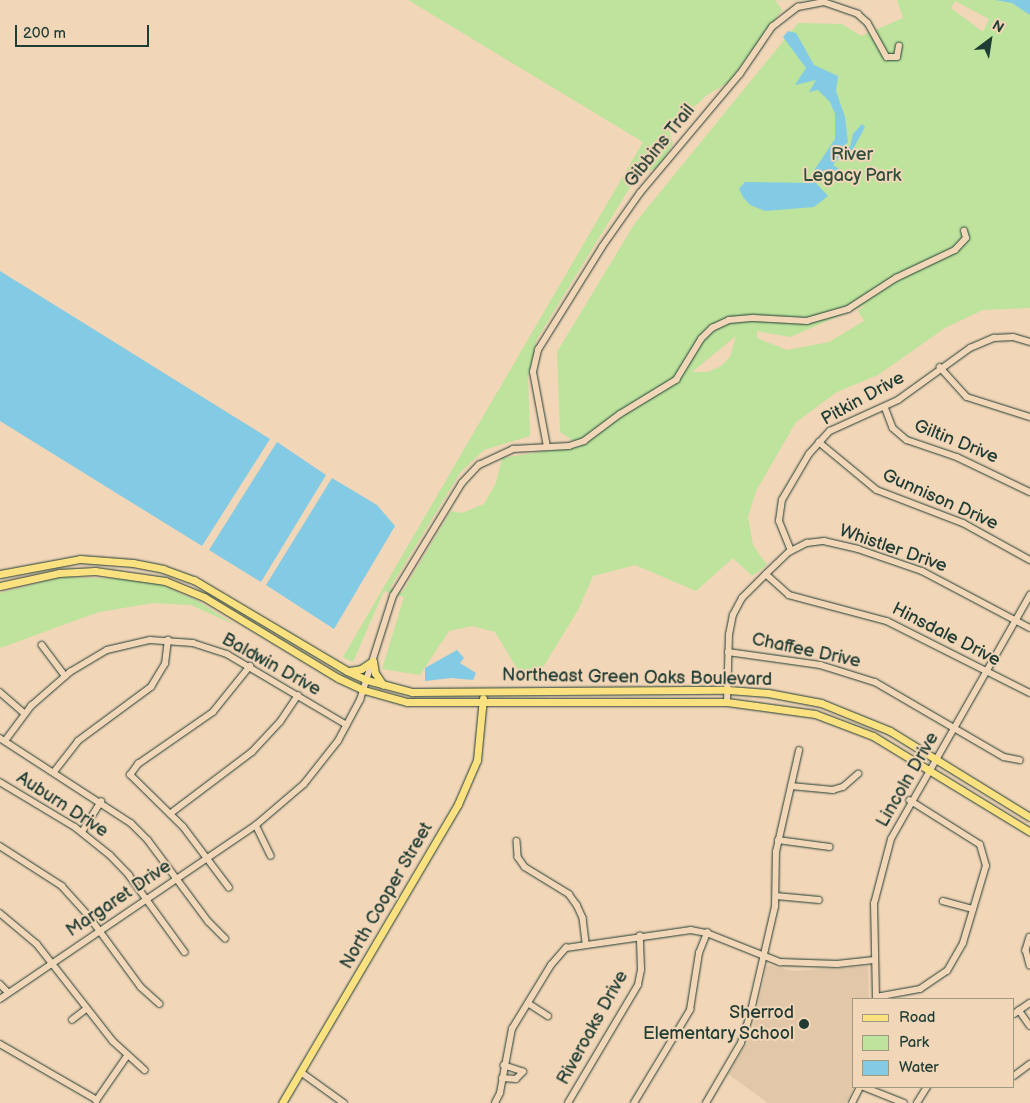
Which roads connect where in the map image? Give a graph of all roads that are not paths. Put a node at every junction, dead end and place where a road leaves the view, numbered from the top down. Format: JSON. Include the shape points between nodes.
{"nodes":[{"id":1,"x":899,"y":46,"type":"dead end"},
{"id":2,"x":964,"y":231,"type":"dead end"},
{"id":3,"x":1030,"y":342,"type":"edge"},
{"id":4,"x":940,"y":367,"type":"junction"},
{"id":5,"x":885,"y":407,"type":"junction"},
{"id":6,"x":1030,"y":417,"type":"edge"},
{"id":7,"x":819,"y":442,"type":"junction"},
{"id":8,"x":547,"y":447,"type":"junction"},
{"id":9,"x":1030,"y":492,"type":"edge"},
{"id":10,"x":791,"y":551,"type":"junction"},
{"id":11,"x":1030,"y":560,"type":"edge"},
{"id":12,"x":0,"y":574,"type":"edge"},
{"id":13,"x":766,"y":574,"type":"junction"},
{"id":14,"x":0,"y":586,"type":"edge"},
{"id":15,"x":1030,"y":595,"type":"edge"},
{"id":16,"x":1016,"y":620,"type":"junction"},
{"id":17,"x":1030,"y":628,"type":"edge"},
{"id":18,"x":168,"y":640,"type":"junction"},
{"id":19,"x":42,"y":645,"type":"dead end"},
{"id":20,"x":728,"y":652,"type":"junction"},
{"id":21,"x":373,"y":661,"type":"junction"},
{"id":22,"x":250,"y":666,"type":"junction"},
{"id":23,"x":347,"y":671,"type":"junction"},
{"id":24,"x":988,"y":672,"type":"junction"},
{"id":25,"x":65,"y":676,"type":"junction"},
{"id":26,"x":367,"y":680,"type":"junction"},
{"id":27,"x":383,"y":685,"type":"junction"},
{"id":28,"x":364,"y":690,"type":"junction"},
{"id":29,"x":728,"y":690,"type":"junction"},
{"id":30,"x":483,"y":691,"type":"junction"},
{"id":31,"x":574,"y":691,"type":"junction"},
{"id":32,"x":0,"y":692,"type":"edge"},
{"id":33,"x":1030,"y":693,"type":"edge"},
{"id":34,"x":298,"y":695,"type":"junction"},
{"id":35,"x":483,"y":702,"type":"junction"},
{"id":36,"x":727,"y":702,"type":"junction"},
{"id":37,"x":574,"y":703,"type":"junction"},
{"id":38,"x":24,"y":713,"type":"junction"},
{"id":39,"x":347,"y":725,"type":"junction"},
{"id":40,"x":956,"y":727,"type":"junction"},
{"id":41,"x":3,"y":739,"type":"edge"},
{"id":42,"x":799,"y":751,"type":"dead end"},
{"id":43,"x":935,"y":759,"type":"junction"},
{"id":44,"x":1020,"y":760,"type":"dead end"},
{"id":45,"x":929,"y":769,"type":"junction"},
{"id":46,"x":54,"y":772,"type":"junction"},
{"id":47,"x":858,"y":774,"type":"dead end"},
{"id":48,"x":0,"y":782,"type":"edge"},
{"id":49,"x":791,"y":786,"type":"junction"},
{"id":50,"x":102,"y":801,"type":"junction"},
{"id":51,"x":910,"y":801,"type":"junction"},
{"id":52,"x":170,"y":814,"type":"junction"},
{"id":53,"x":1030,"y":817,"type":"edge"},
{"id":54,"x":256,"y":824,"type":"junction"},
{"id":55,"x":82,"y":832,"type":"junction"},
{"id":56,"x":1030,"y":832,"type":"edge"},
{"id":57,"x":778,"y":840,"type":"junction"},
{"id":58,"x":517,"y":841,"type":"dead end"},
{"id":59,"x":0,"y":846,"type":"edge"},
{"id":60,"x":830,"y":847,"type":"dead end"},
{"id":61,"x":271,"y":856,"type":"dead end"},
{"id":62,"x":206,"y":858,"type":"junction"},
{"id":63,"x":176,"y":878,"type":"junction"},
{"id":64,"x":229,"y":888,"type":"dead end"},
{"id":65,"x":776,"y":896,"type":"junction"},
{"id":66,"x":147,"y":898,"type":"junction"},
{"id":67,"x":819,"y":900,"type":"dead end"},
{"id":68,"x":943,"y":901,"type":"dead end"},
{"id":69,"x":973,"y":909,"type":"junction"},
{"id":70,"x":0,"y":913,"type":"edge"},
{"id":71,"x":99,"y":930,"type":"junction"},
{"id":72,"x":707,"y":933,"type":"junction"},
{"id":73,"x":640,"y":936,"type":"junction"},
{"id":74,"x":1030,"y":937,"type":"edge"},
{"id":75,"x":225,"y":938,"type":"dead end"},
{"id":76,"x":586,"y":944,"type":"junction"},
{"id":77,"x":185,"y":952,"type":"dead end"},
{"id":78,"x":763,"y":957,"type":"junction"},
{"id":79,"x":874,"y":960,"type":"junction"},
{"id":80,"x":52,"y":963,"type":"junction"},
{"id":81,"x":1030,"y":965,"type":"edge"},
{"id":82,"x":0,"y":984,"type":"edge"},
{"id":83,"x":8,"y":992,"type":"junction"},
{"id":84,"x":876,"y":998,"type":"edge"},
{"id":85,"x":0,"y":999,"type":"edge"},
{"id":86,"x":528,"y":1003,"type":"junction"},
{"id":87,"x":1030,"y":1003,"type":"edge"},
{"id":88,"x":160,"y":1004,"type":"dead end"},
{"id":89,"x":86,"y":1009,"type":"junction"},
{"id":90,"x":1016,"y":1012,"type":"edge"},
{"id":91,"x":548,"y":1016,"type":"dead end"},
{"id":92,"x":72,"y":1020,"type":"dead end"},
{"id":93,"x":1030,"y":1026,"type":"edge"},
{"id":94,"x":0,"y":1044,"type":"edge"},
{"id":95,"x":127,"y":1056,"type":"junction"},
{"id":96,"x":1030,"y":1064,"type":"edge"},
{"id":97,"x":504,"y":1066,"type":"junction"},
{"id":98,"x":145,"y":1070,"type":"dead end"},
{"id":99,"x":301,"y":1072,"type":"junction"},
{"id":100,"x":1015,"y":1075,"type":"edge"},
{"id":101,"x":502,"y":1078,"type":"junction"},
{"id":102,"x":860,"y":1088,"type":"edge"},
{"id":103,"x":866,"y":1088,"type":"edge"},
{"id":104,"x":926,"y":1088,"type":"edge"},
{"id":105,"x":96,"y":1102,"type":"edge"},
{"id":106,"x":282,"y":1103,"type":"edge"},
{"id":107,"x":344,"y":1103,"type":"edge"},
{"id":108,"x":494,"y":1103,"type":"edge"},
{"id":109,"x":568,"y":1103,"type":"edge"},
{"id":110,"x":634,"y":1103,"type":"edge"},
{"id":111,"x":706,"y":1103,"type":"edge"},
{"id":112,"x":852,"y":1103,"type":"edge"},
{"id":113,"x":904,"y":1103,"type":"edge"},
{"id":114,"x":917,"y":1103,"type":"edge"}],
"edges":[{"from":1,"to":8,"type":"street","name":"Gibbins Trail","via":[[897,57],[887,57],[868,23],[858,14],[824,2],[798,7],[772,26],[740,74],[640,193],[538,350],[533,372]]},
{"from":2,"to":8,"type":"street","name":"Margaret Drive","via":[[966,238],[955,250],[896,278],[848,309],[807,321],[729,320],[712,328],[701,339],[676,380],[663,390],[620,414],[584,441],[569,446]]},
{"from":3,"to":4,"type":"street","name":"Pitkin Drive","via":[[1013,337],[994,338],[970,348]]},
{"from":4,"to":5,"type":"street","name":"Pitkin Drive"},
{"from":4,"to":6,"type":"street","via":[[967,397]]},
{"from":5,"to":7,"type":"street","name":"Pitkin Drive","via":[[838,426]]},
{"from":5,"to":9,"type":"street","name":"Giltin Drive","via":[[893,428],[907,440],[957,457]]},
{"from":7,"to":10,"type":"street","name":"Pitkin Drive","via":[[789,487],[779,512]]},
{"from":7,"to":11,"type":"street","name":"Gunnison Drive","via":[[877,490],[963,524]]},
{"from":8,"to":21,"type":"street","name":"Margaret Drive","via":[[513,449],[495,455],[479,465],[462,483],[393,596]]},
{"from":10,"to":13,"type":"street","name":"Whistler Drive"},
{"from":10,"to":16,"type":"street","name":"Whistler Drive","via":[[807,543],[824,541],[858,549],[922,571]]},
{"from":12,"to":23,"type":"main road","name":"Northeast Green Oaks Boulevard","via":[[80,560],[133,562],[163,569],[194,580]]},
{"from":13,"to":20,"type":"street","name":"Whistler Drive","via":[[742,598],[733,615]]},
{"from":13,"to":24,"type":"street","name":"Hinsdale Drive","via":[[789,595],[887,621],[935,642]]},
{"from":14,"to":28,"type":"main road","name":"Northeast Green Oaks Boulevard","via":[[59,574],[95,571],[165,581],[204,597],[338,678]]},
{"from":15,"to":16,"type":"street","name":"Lincoln Drive"},
{"from":16,"to":17,"type":"street","name":"Whistler Drive"},
{"from":16,"to":24,"type":"street","name":"Lincoln Drive"},
{"from":18,"to":22,"type":"street","name":"Baldwin Drive","via":[[206,646]]},
{"from":18,"to":25,"type":"street","name":"Baldwin Drive","via":[[140,641],[107,650]]},
{"from":18,"to":46,"type":"street","via":[[165,664],[151,687],[78,741]]},
{"from":19,"to":25,"type":"street"},
{"from":20,"to":29,"type":"street","name":"Whistler Drive"},
{"from":20,"to":40,"type":"street","name":"Chaffee Drive","via":[[769,656],[848,672],[901,694]]},
{"from":21,"to":23,"type":"main road","via":[[361,670]]},
{"from":21,"to":26,"type":"street","name":"Margaret Drive"},
{"from":21,"to":27,"type":"main road","via":[[375,673]]},
{"from":22,"to":34,"type":"street","name":"Baldwin Drive"},
{"from":22,"to":52,"type":"street","via":[[212,712],[138,764],[131,773],[133,781]]},
{"from":23,"to":26,"type":"main road","name":"Northeast Green Oaks Boulevard"},
{"from":24,"to":33,"type":"street","name":"Hinsdale Drive"},
{"from":24,"to":40,"type":"street","name":"Lincoln Drive"},
{"from":25,"to":38,"type":"street","name":"Baldwin Drive"},
{"from":26,"to":27,"type":"main road","name":"Northeast Green Oaks Boulevard"},
{"from":26,"to":28,"type":"street","name":"Margaret Drive"},
{"from":27,"to":30,"type":"main road","name":"Northeast Green Oaks Boulevard","via":[[412,692]]},
{"from":28,"to":35,"type":"main road","name":"Northeast Green Oaks Boulevard","via":[[406,702]]},
{"from":28,"to":39,"type":"street","name":"Margaret Drive"},
{"from":29,"to":31,"type":"main road","name":"Northeast Green Oaks Boulevard"},
{"from":29,"to":36,"type":"street","name":"Whistler Drive"},
{"from":29,"to":43,"type":"main road","name":"Northeast Green Oaks Boulevard","via":[[791,696],[846,711],[890,731]]},
{"from":30,"to":31,"type":"main road","name":"Northeast Green Oaks Boulevard"},
{"from":30,"to":35,"type":"main road","name":"North Cooper Street"},
{"from":31,"to":37,"type":"main road"},
{"from":32,"to":38,"type":"street"},
{"from":34,"to":39,"type":"street","name":"Baldwin Drive"},
{"from":34,"to":52,"type":"street","via":[[280,722],[252,752]]},
{"from":35,"to":37,"type":"main road","name":"Northeast Green Oaks Boulevard"},
{"from":35,"to":99,"type":"main road","name":"North Cooper Street","via":[[477,760],[458,804]]},
{"from":36,"to":37,"type":"main road","name":"Northeast Green Oaks Boulevard"},
{"from":36,"to":45,"type":"main road","name":"Northeast Green Oaks Boulevard","via":[[787,709],[840,722],[873,736]]},
{"from":38,"to":41,"type":"street","name":"Baldwin Drive"},
{"from":39,"to":54,"type":"street","name":"Margaret Drive","via":[[304,784]]},
{"from":40,"to":43,"type":"street","name":"Lincoln Drive"},
{"from":40,"to":44,"type":"street","name":"Chaffee Drive","via":[[1004,757]]},
{"from":41,"to":46,"type":"street"},
{"from":42,"to":49,"type":"street"},
{"from":43,"to":45,"type":"street","name":"Lincoln Drive"},
{"from":43,"to":53,"type":"main road","name":"Northeast Green Oaks Boulevard"},
{"from":45,"to":51,"type":"street","name":"Lincoln Drive"},
{"from":45,"to":56,"type":"main road","name":"Northeast Green Oaks Boulevard"},
{"from":46,"to":50,"type":"street"},
{"from":47,"to":49,"type":"street","via":[[843,787],[833,790]]},
{"from":48,"to":55,"type":"street","name":"Auburn Drive"},
{"from":49,"to":57,"type":"street"},
{"from":50,"to":55,"type":"street"},
{"from":50,"to":63,"type":"street","via":[[148,840]]},
{"from":51,"to":69,"type":"street","via":[[972,838],[983,849],[986,866]]},
{"from":51,"to":79,"type":"street","name":"Lincoln Drive","via":[[891,839],[878,885],[872,924]]},
{"from":52,"to":62,"type":"street"},
{"from":54,"to":61,"type":"street"},
{"from":54,"to":62,"type":"street","name":"Margaret Drive"},
{"from":55,"to":66,"type":"street","name":"Auburn Drive","via":[[110,855]]},
{"from":57,"to":60,"type":"street"},
{"from":57,"to":65,"type":"street","via":[[774,870]]},
{"from":58,"to":76,"type":"street","via":[[518,857],[525,867],[569,894],[577,905],[583,918]]},
{"from":59,"to":71,"type":"street","via":[[62,886]]},
{"from":62,"to":63,"type":"street","name":"Margaret Drive"},
{"from":62,"to":64,"type":"street"},
{"from":63,"to":66,"type":"street","name":"Margaret Drive"},
{"from":63,"to":75,"type":"street"},
{"from":65,"to":67,"type":"street"},
{"from":65,"to":78,"type":"street"},
{"from":66,"to":71,"type":"street","name":"Margaret Drive"},
{"from":66,"to":77,"type":"street","name":"Auburn Drive"},
{"from":68,"to":69,"type":"street"},
{"from":69,"to":84,"type":"street","via":[[963,943],[947,971],[920,988]]},
{"from":70,"to":80,"type":"street","via":[[28,934]]},
{"from":71,"to":80,"type":"street","name":"Margaret Drive"},
{"from":71,"to":88,"type":"street","via":[[141,988]]},
{"from":72,"to":73,"type":"street","via":[[674,930]]},
{"from":72,"to":78,"type":"street"},
{"from":72,"to":110,"type":"street","via":[[698,953],[690,1010]]},
{"from":73,"to":76,"type":"street"},
{"from":73,"to":109,"type":"street","name":"Riveroaks Drive","via":[[642,970],[638,985]]},
{"from":74,"to":81,"type":"street","via":[[1026,950]]},
{"from":76,"to":86,"type":"street","via":[[566,948],[557,956]]},
{"from":78,"to":79,"type":"street","via":[[800,964]]},
{"from":78,"to":111,"type":"street","via":[[741,1043]]},
{"from":79,"to":84,"type":"street","name":"Lincoln Drive"},
{"from":80,"to":83,"type":"street","name":"Margaret Drive"},
{"from":80,"to":89,"type":"street"},
{"from":82,"to":83,"type":"street"},
{"from":83,"to":85,"type":"street","name":"Margaret Drive"},
{"from":86,"to":91,"type":"street"},
{"from":86,"to":97,"type":"street","via":[[512,1030]]},
{"from":87,"to":90,"type":"street"},
{"from":89,"to":92,"type":"street"},
{"from":89,"to":95,"type":"street"},
{"from":90,"to":93,"type":"street"},
{"from":94,"to":105,"type":"street"},
{"from":95,"to":98,"type":"street"},
{"from":95,"to":105,"type":"street"},
{"from":96,"to":100,"type":"street"},
{"from":97,"to":101,"type":"street"},
{"from":97,"to":101,"type":"street","via":[[523,1072],[516,1079]]},
{"from":99,"to":106,"type":"main road","name":"North Cooper Street"},
{"from":99,"to":107,"type":"street"},
{"from":101,"to":108,"type":"street"},
{"from":102,"to":112,"type":"street"},
{"from":103,"to":113,"type":"street"},
{"from":104,"to":114,"type":"street"}]}
